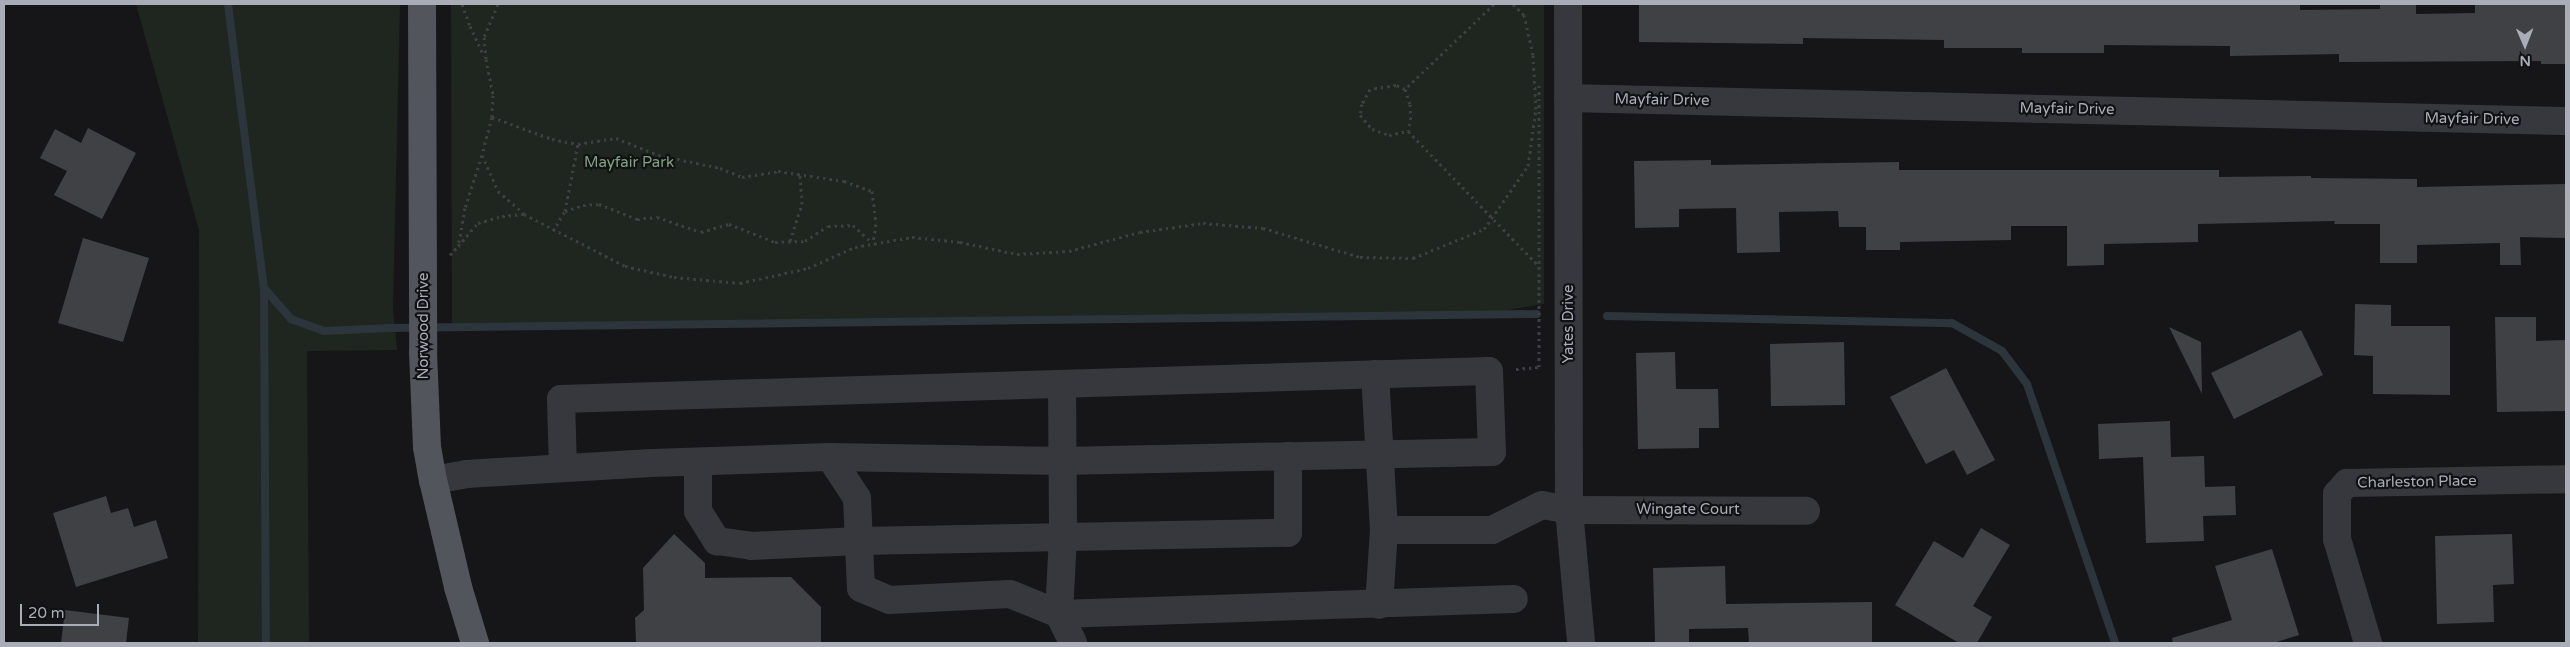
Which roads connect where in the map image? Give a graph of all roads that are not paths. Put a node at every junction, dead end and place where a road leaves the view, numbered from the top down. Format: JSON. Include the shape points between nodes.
{"nodes":[{"id":1,"x":422,"y":4,"type":"edge"},
{"id":2,"x":1568,"y":4,"type":"edge"},
{"id":3,"x":1568,"y":98,"type":"junction"},
{"id":4,"x":2566,"y":121,"type":"edge"},
{"id":5,"x":1374,"y":374,"type":"junction"},
{"id":6,"x":1062,"y":384,"type":"junction"},
{"id":7,"x":1380,"y":453,"type":"junction"},
{"id":8,"x":1288,"y":456,"type":"junction"},
{"id":9,"x":830,"y":457,"type":"junction"},
{"id":10,"x":1063,"y":461,"type":"junction"},
{"id":11,"x":698,"y":462,"type":"junction"},
{"id":12,"x":563,"y":468,"type":"junction"},
{"id":13,"x":2566,"y":479,"type":"edge"},
{"id":14,"x":433,"y":480,"type":"junction"},
{"id":15,"x":1569,"y":510,"type":"junction"},
{"id":16,"x":1806,"y":511,"type":"dead end"},
{"id":17,"x":1384,"y":530,"type":"junction"},
{"id":18,"x":1063,"y":537,"type":"junction"},
{"id":19,"x":859,"y":541,"type":"junction"},
{"id":20,"x":1514,"y":600,"type":"dead end"},
{"id":21,"x":1379,"y":605,"type":"junction"},
{"id":22,"x":1059,"y":614,"type":"junction"},
{"id":23,"x":475,"y":643,"type":"edge"},
{"id":24,"x":1073,"y":643,"type":"edge"},
{"id":25,"x":1580,"y":643,"type":"edge"},
{"id":26,"x":2368,"y":643,"type":"edge"}],
"edges":[{"from":1,"to":14,"type":"main road","name":"Norwood Drive","via":[[423,352]]},
{"from":2,"to":3,"type":"street","name":"Yates Drive"},
{"from":3,"to":4,"type":"street","name":"Mayfair Drive"},
{"from":3,"to":15,"type":"street","name":"Yates Drive"},
{"from":5,"to":6,"type":"street"},
{"from":5,"to":7,"type":"street"},
{"from":5,"to":7,"type":"street","via":[[1489,371],[1492,452]]},
{"from":6,"to":10,"type":"street"},
{"from":6,"to":12,"type":"street","via":[[561,399]]},
{"from":7,"to":8,"type":"street"},
{"from":7,"to":17,"type":"street"},
{"from":8,"to":10,"type":"street"},
{"from":8,"to":18,"type":"street","via":[[1288,533]]},
{"from":9,"to":10,"type":"street"},
{"from":9,"to":11,"type":"street"},
{"from":9,"to":19,"type":"street","via":[[857,498]]},
{"from":10,"to":18,"type":"street"},
{"from":11,"to":12,"type":"street"},
{"from":11,"to":19,"type":"street","via":[[698,511],[717,541],[750,546]]},
{"from":12,"to":14,"type":"street","via":[[466,474]]},
{"from":13,"to":26,"type":"street","name":"Charleston Place","via":[[2347,483],[2337,494],[2338,539]]},
{"from":14,"to":23,"type":"main road","name":"Norwood Drive"},
{"from":15,"to":16,"type":"street","name":"Wingate Court"},
{"from":15,"to":17,"type":"street","name":"Wingate Court","via":[[1542,505],[1492,530]]},
{"from":15,"to":25,"type":"street","name":"Yates Drive"},
{"from":17,"to":21,"type":"street"},
{"from":18,"to":19,"type":"street"},
{"from":18,"to":22,"type":"street"},
{"from":19,"to":22,"type":"street","via":[[862,588],[889,600],[1010,594]]},
{"from":20,"to":21,"type":"street"},
{"from":21,"to":22,"type":"street"},
{"from":22,"to":24,"type":"street"}]}
